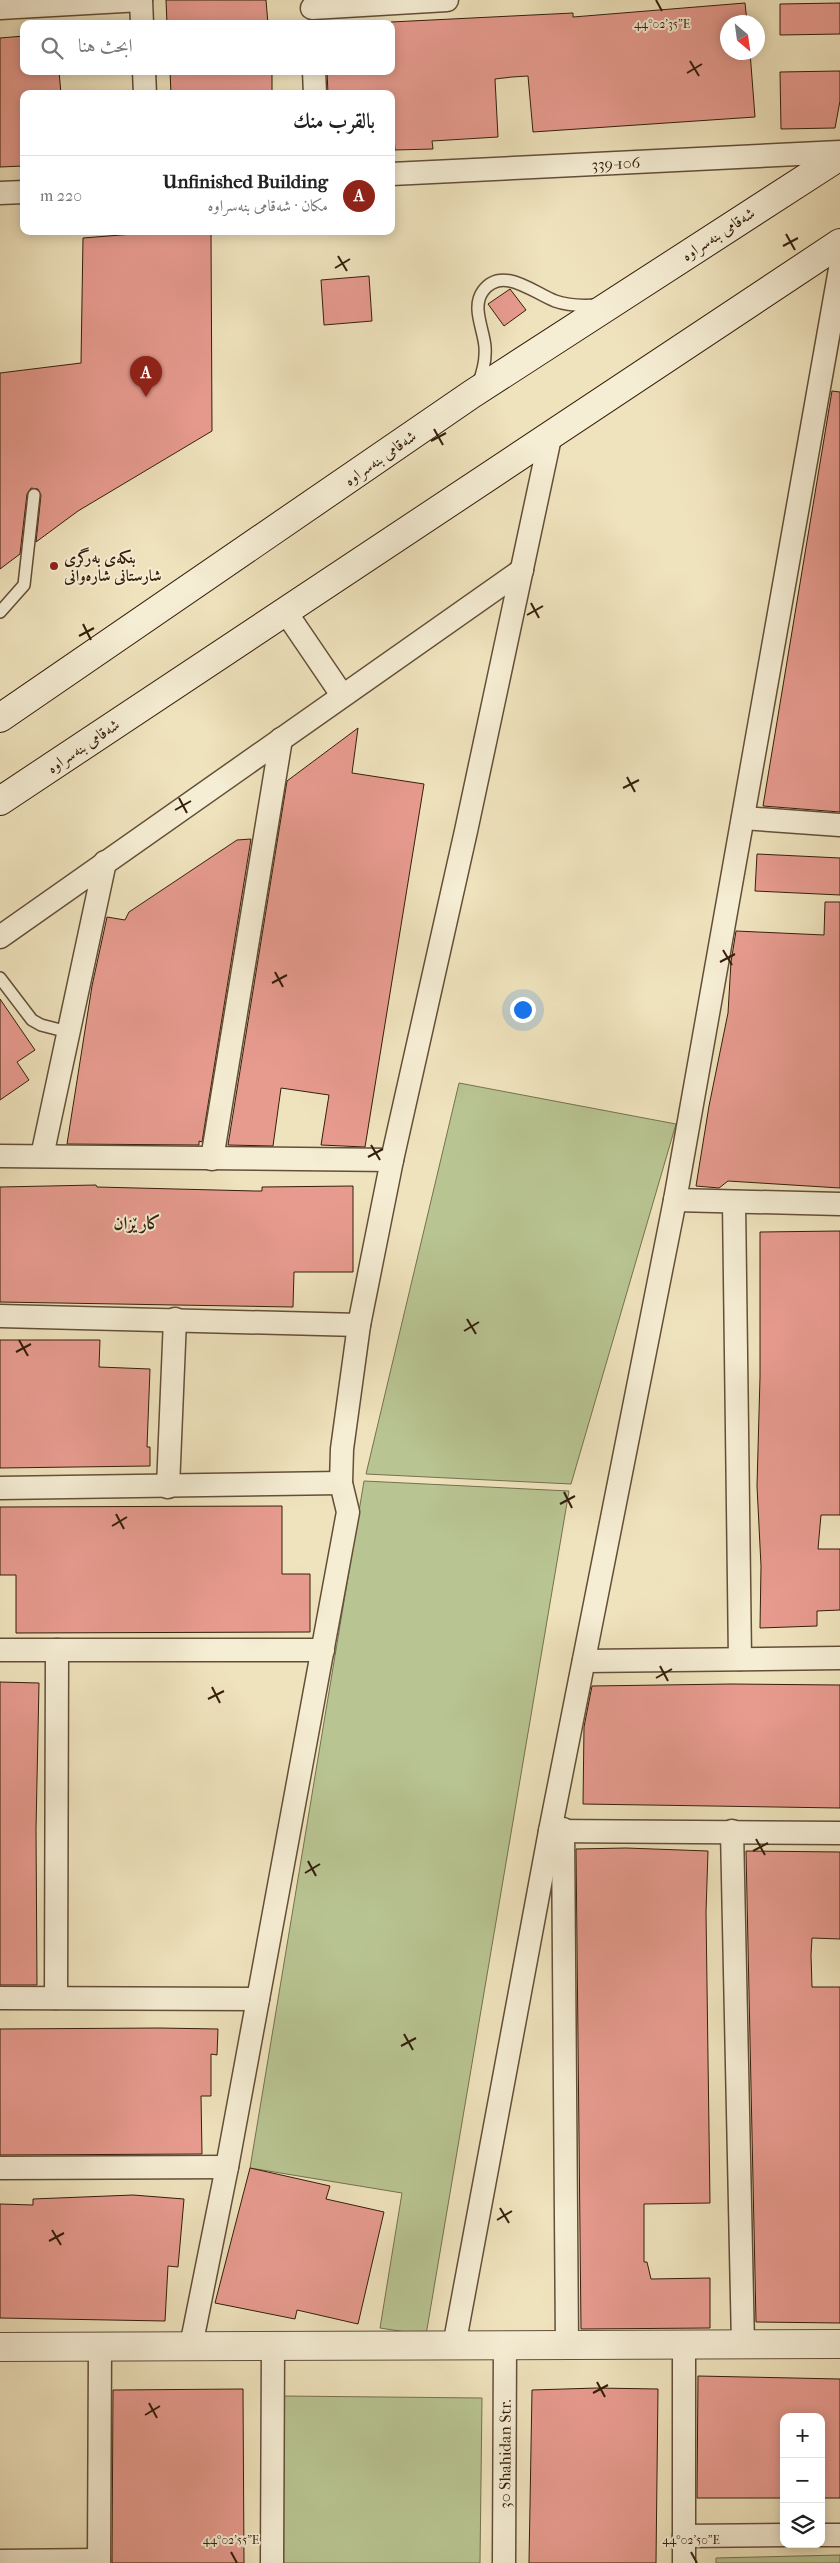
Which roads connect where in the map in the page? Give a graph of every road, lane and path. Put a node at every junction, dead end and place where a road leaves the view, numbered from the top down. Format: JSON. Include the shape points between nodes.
{"nodes":[{"id":1,"x":141,"y":0,"type":"edge"},
{"id":2,"x":447,"y":0,"type":"edge"},
{"id":3,"x":377,"y":2,"type":"edge"},
{"id":4,"x":0,"y":8,"type":"edge"},
{"id":5,"x":312,"y":10,"type":"edge"},
{"id":6,"x":142,"y":20,"type":"edge"},
{"id":7,"x":144,"y":75,"type":"edge"},
{"id":8,"x":314,"y":75,"type":"edge"},
{"id":9,"x":145,"y":90,"type":"edge"},
{"id":10,"x":315,"y":90,"type":"edge"},
{"id":11,"x":840,"y":152,"type":"edge"},
{"id":12,"x":840,"y":156,"type":"edge"},
{"id":13,"x":395,"y":174,"type":"edge"},
{"id":14,"x":20,"y":192,"type":"edge"},
{"id":15,"x":0,"y":193,"type":"edge"},
{"id":16,"x":840,"y":243,"type":"edge"},
{"id":17,"x":840,"y":269,"type":"edge"},
{"id":18,"x":614,"y":301,"type":"junction"},
{"id":19,"x":472,"y":394,"type":"junction"},
{"id":20,"x":551,"y":433,"type":"junction"},
{"id":21,"x":34,"y":495,"type":"dead end"},
{"id":22,"x":522,"y":570,"type":"junction"},
{"id":23,"x":285,"y":611,"type":"junction"},
{"id":24,"x":0,"y":612,"type":"edge"},
{"id":25,"x":342,"y":695,"type":"junction"},
{"id":26,"x":0,"y":718,"type":"edge"},
{"id":27,"x":281,"y":739,"type":"junction"},
{"id":28,"x":0,"y":801,"type":"edge"},
{"id":29,"x":743,"y":818,"type":"junction"},
{"id":30,"x":840,"y":825,"type":"edge"},
{"id":31,"x":105,"y":862,"type":"junction"},
{"id":32,"x":0,"y":937,"type":"edge"},
{"id":33,"x":0,"y":978,"type":"edge"},
{"id":34,"x":68,"y":1032,"type":"junction"},
{"id":35,"x":0,"y":1156,"type":"edge"},
{"id":36,"x":42,"y":1156,"type":"junction"},
{"id":37,"x":212,"y":1159,"type":"junction"},
{"id":38,"x":392,"y":1160,"type":"junction"},
{"id":39,"x":675,"y":1200,"type":"junction"},
{"id":40,"x":734,"y":1202,"type":"junction"},
{"id":41,"x":840,"y":1204,"type":"edge"},
{"id":42,"x":0,"y":1316,"type":"edge"},
{"id":43,"x":175,"y":1319,"type":"junction"},
{"id":44,"x":359,"y":1325,"type":"junction"},
{"id":45,"x":341,"y":1483,"type":"junction"},
{"id":46,"x":168,"y":1487,"type":"junction"},
{"id":47,"x":0,"y":1488,"type":"edge"},
{"id":48,"x":0,"y":1650,"type":"edge"},
{"id":49,"x":57,"y":1650,"type":"junction"},
{"id":50,"x":323,"y":1650,"type":"junction"},
{"id":51,"x":840,"y":1658,"type":"edge"},
{"id":52,"x":740,"y":1659,"type":"junction"},
{"id":53,"x":584,"y":1661,"type":"junction"},
{"id":54,"x":556,"y":1830,"type":"junction"},
{"id":55,"x":732,"y":1832,"type":"junction"},
{"id":56,"x":840,"y":1833,"type":"edge"},
{"id":57,"x":0,"y":1998,"type":"edge"},
{"id":58,"x":56,"y":1998,"type":"junction"},
{"id":59,"x":258,"y":1999,"type":"junction"},
{"id":60,"x":0,"y":2168,"type":"edge"},
{"id":61,"x":227,"y":2168,"type":"junction"},
{"id":62,"x":684,"y":2344,"type":"junction"},
{"id":63,"x":840,"y":2344,"type":"edge"},
{"id":64,"x":505,"y":2345,"type":"junction"},
{"id":65,"x":568,"y":2345,"type":"junction"},
{"id":66,"x":744,"y":2345,"type":"junction"},
{"id":67,"x":190,"y":2346,"type":"junction"},
{"id":68,"x":273,"y":2346,"type":"junction"},
{"id":69,"x":454,"y":2346,"type":"junction"},
{"id":70,"x":0,"y":2347,"type":"edge"},
{"id":71,"x":100,"y":2347,"type":"junction"},
{"id":72,"x":780,"y":2535,"type":"edge"},
{"id":73,"x":825,"y":2535,"type":"edge"},
{"id":74,"x":840,"y":2535,"type":"edge"},
{"id":75,"x":684,"y":2536,"type":"junction"},
{"id":76,"x":0,"y":2561,"type":"edge"},
{"id":77,"x":100,"y":2561,"type":"edge"},
{"id":78,"x":272,"y":2563,"type":"edge"},
{"id":79,"x":504,"y":2563,"type":"edge"},
{"id":80,"x":684,"y":2563,"type":"edge"}],
"edges":[{"from":1,"to":4,"type":"street"},
{"from":1,"to":6,"type":"street"},
{"from":2,"to":3,"type":"street"},
{"from":3,"to":5,"type":"street"},
{"from":7,"to":9,"type":"street"},
{"from":8,"to":10,"type":"street"},
{"from":11,"to":13,"type":"street","name":"339-106"},
{"from":12,"to":18,"type":"main road","name":"شەقامی بنەسراوە"},
{"from":14,"to":15,"type":"street"},
{"from":16,"to":20,"type":"main road","name":"شەقامی بنەسراوە"},
{"from":17,"to":29,"type":"street"},
{"from":18,"to":19,"type":"main road","name":"شەقامی بنەسراوە"},
{"from":18,"to":19,"type":"lane","via":[[572,305],[544,297],[512,280],[491,284],[478,300],[485,360]]},
{"from":19,"to":26,"type":"main road","name":"شەقامی بنەسراوە"},
{"from":20,"to":22,"type":"street"},
{"from":20,"to":23,"type":"main road","name":"شەقامی بنەسراوە"},
{"from":21,"to":24,"type":"lane","via":[[24,585]]},
{"from":22,"to":25,"type":"street"},
{"from":22,"to":38,"type":"street"},
{"from":23,"to":25,"type":"street"},
{"from":23,"to":28,"type":"main road","name":"شەقامی بنەسراوە"},
{"from":25,"to":27,"type":"street"},
{"from":27,"to":31,"type":"street"},
{"from":27,"to":37,"type":"street"},
{"from":29,"to":30,"type":"street"},
{"from":29,"to":39,"type":"street"},
{"from":31,"to":32,"type":"street"},
{"from":31,"to":34,"type":"street"},
{"from":33,"to":34,"type":"lane","via":[[32,1020]]},
{"from":34,"to":36,"type":"street"},
{"from":35,"to":36,"type":"street"},
{"from":36,"to":37,"type":"street"},
{"from":37,"to":38,"type":"street"},
{"from":38,"to":44,"type":"street"},
{"from":39,"to":40,"type":"street"},
{"from":39,"to":53,"type":"street"},
{"from":40,"to":41,"type":"street"},
{"from":40,"to":52,"type":"street"},
{"from":42,"to":43,"type":"street"},
{"from":43,"to":44,"type":"street"},
{"from":43,"to":46,"type":"street"},
{"from":44,"to":45,"type":"street","via":[[342,1449]]},
{"from":45,"to":46,"type":"street"},
{"from":45,"to":50,"type":"street","via":[[348,1512]]},
{"from":46,"to":47,"type":"street"},
{"from":48,"to":49,"type":"street"},
{"from":49,"to":50,"type":"street"},
{"from":49,"to":58,"type":"street"},
{"from":50,"to":59,"type":"street"},
{"from":51,"to":52,"type":"street"},
{"from":52,"to":53,"type":"street"},
{"from":53,"to":54,"type":"street"},
{"from":54,"to":55,"type":"street"},
{"from":54,"to":65,"type":"street"},
{"from":54,"to":69,"type":"street"},
{"from":55,"to":56,"type":"street"},
{"from":55,"to":66,"type":"street"},
{"from":57,"to":58,"type":"street"},
{"from":58,"to":59,"type":"street"},
{"from":59,"to":61,"type":"street"},
{"from":60,"to":61,"type":"street"},
{"from":61,"to":67,"type":"street"},
{"from":62,"to":65,"type":"main road"},
{"from":62,"to":66,"type":"main road"},
{"from":62,"to":75,"type":"street"},
{"from":63,"to":66,"type":"main road"},
{"from":64,"to":65,"type":"main road"},
{"from":64,"to":69,"type":"main road"},
{"from":64,"to":79,"type":"street","name":"30 Shahidan Str."},
{"from":67,"to":68,"type":"main road"},
{"from":67,"to":71,"type":"main road"},
{"from":68,"to":69,"type":"main road"},
{"from":68,"to":78,"type":"street"},
{"from":70,"to":71,"type":"main road"},
{"from":71,"to":77,"type":"street"},
{"from":72,"to":75,"type":"street"},
{"from":73,"to":74,"type":"street"},
{"from":75,"to":80,"type":"street"},
{"from":76,"to":77,"type":"street"}]}
